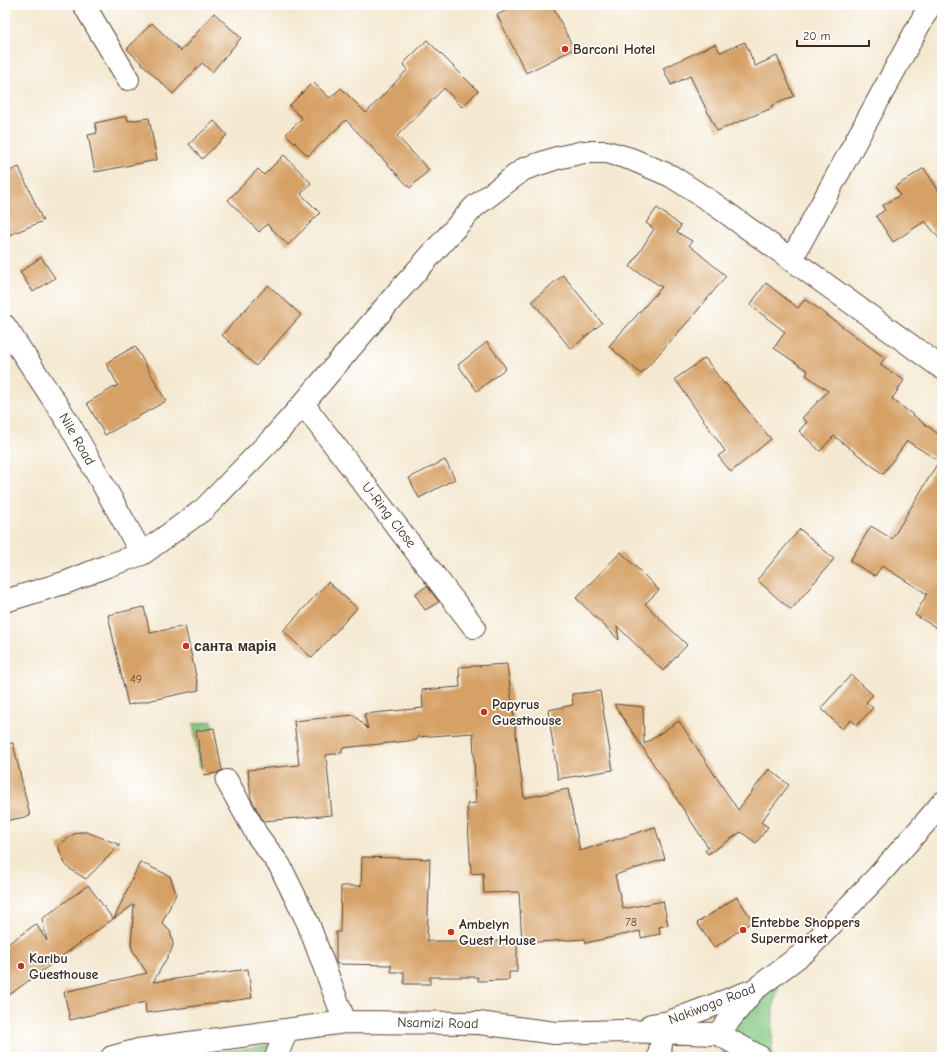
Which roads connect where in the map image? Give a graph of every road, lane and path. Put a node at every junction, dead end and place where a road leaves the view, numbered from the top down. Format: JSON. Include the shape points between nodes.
{"nodes":[{"id":1,"x":84,"y":5,"type":"edge"},
{"id":2,"x":930,"y":5,"type":"edge"},
{"id":3,"x":128,"y":79,"type":"dead end"},
{"id":4,"x":791,"y":260,"type":"junction"},
{"id":5,"x":5,"y":326,"type":"edge"},
{"id":6,"x":942,"y":368,"type":"edge"},
{"id":7,"x":303,"y":404,"type":"junction"},
{"id":8,"x":142,"y":554,"type":"junction"},
{"id":9,"x":5,"y":601,"type":"edge"},
{"id":10,"x":474,"y":627,"type":"dead end"},
{"id":11,"x":228,"y":781,"type":"dead end"},
{"id":12,"x":942,"y":803,"type":"edge"},
{"id":13,"x":754,"y":990,"type":"junction"},
{"id":14,"x":345,"y":1022,"type":"junction"},
{"id":15,"x":287,"y":1030,"type":"junction"},
{"id":16,"x":622,"y":1031,"type":"junction"},
{"id":17,"x":663,"y":1032,"type":"junction"},
{"id":18,"x":718,"y":1034,"type":"junction"},
{"id":19,"x":112,"y":1057,"type":"edge"},
{"id":20,"x":276,"y":1057,"type":"edge"},
{"id":21,"x":659,"y":1057,"type":"edge"},
{"id":22,"x":760,"y":1057,"type":"edge"}],
"edges":[{"from":1,"to":3,"type":"street"},
{"from":2,"to":4,"type":"street"},
{"from":4,"to":6,"type":"street"},
{"from":4,"to":7,"type":"street","via":[[671,176],[607,152],[584,152],[557,158],[524,169],[474,207]]},
{"from":5,"to":8,"type":"street","name":"Nile Road","via":[[68,422]]},
{"from":7,"to":8,"type":"street","via":[[204,509]]},
{"from":7,"to":10,"type":"street","name":"U-Ring Close"},
{"from":8,"to":9,"type":"street","via":[[67,582]]},
{"from":11,"to":14,"type":"street","via":[[257,836],[280,866],[308,923]]},
{"from":12,"to":13,"type":"street","name":"Nakiwogo Road","via":[[806,951]]},
{"from":13,"to":16,"type":"street","name":"Nakiwogo Road","via":[[669,1022]]},
{"from":13,"to":18,"type":"street"},
{"from":14,"to":15,"type":"street","name":"Nsamizi Road"},
{"from":14,"to":16,"type":"street","name":"Nsamizi Road","via":[[479,1023],[555,1033]]},
{"from":15,"to":19,"type":"street","name":"Nsamizi Road","via":[[138,1050]]},
{"from":15,"to":20,"type":"street"},
{"from":16,"to":17,"type":"street","name":"Nsamizi Road"},
{"from":17,"to":18,"type":"street","name":"Nsamizi Road"},
{"from":17,"to":21,"type":"street"},
{"from":18,"to":22,"type":"street","name":"Nsamizi Road"}]}
